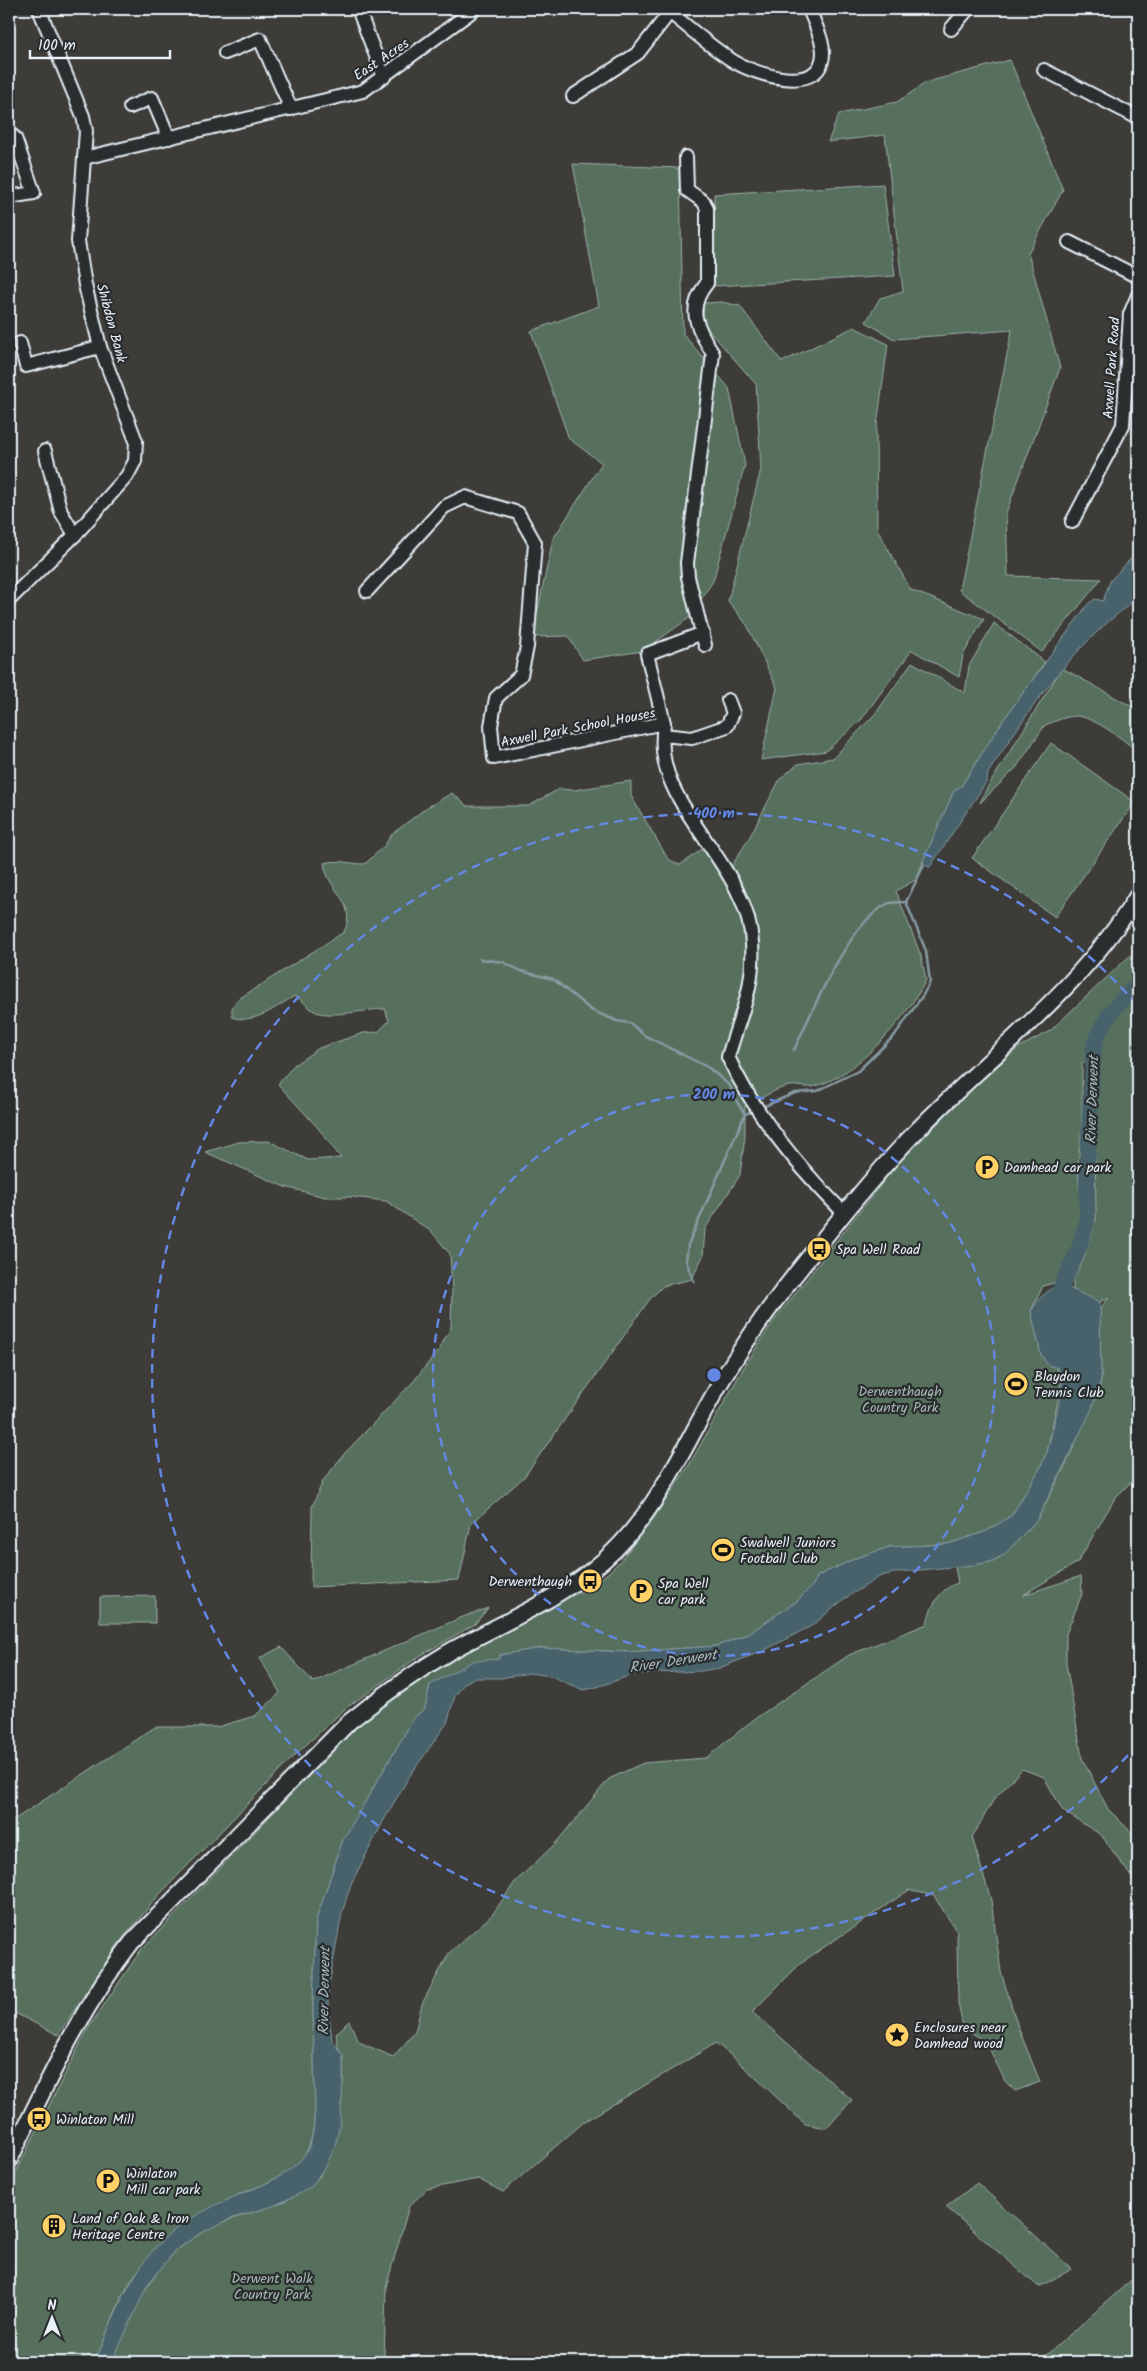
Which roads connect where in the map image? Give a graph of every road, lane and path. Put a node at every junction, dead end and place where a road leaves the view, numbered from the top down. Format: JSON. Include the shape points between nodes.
{"nodes":[{"id":1,"x":39,"y":9,"type":"edge"},
{"id":2,"x":358,"y":9,"type":"edge"},
{"id":3,"x":474,"y":9,"type":"edge"},
{"id":4,"x":809,"y":9,"type":"edge"},
{"id":5,"x":968,"y":9,"type":"edge"},
{"id":6,"x":668,"y":10,"type":"edge"},
{"id":7,"x":952,"y":29,"type":"dead end"},
{"id":8,"x":225,"y":53,"type":"dead end"},
{"id":9,"x":1044,"y":70,"type":"dead end"},
{"id":10,"x":384,"y":77,"type":"junction"},
{"id":11,"x":573,"y":96,"type":"dead end"},
{"id":12,"x":130,"y":107,"type":"dead end"},
{"id":13,"x":291,"y":109,"type":"junction"},
{"id":14,"x":1138,"y":118,"type":"edge"},
{"id":15,"x":9,"y":133,"type":"edge"},
{"id":16,"x":169,"y":138,"type":"junction"},
{"id":17,"x":686,"y":157,"type":"dead end"},
{"id":18,"x":84,"y":158,"type":"junction"},
{"id":19,"x":9,"y":197,"type":"edge"},
{"id":20,"x":1069,"y":242,"type":"dead end"},
{"id":21,"x":1138,"y":277,"type":"edge"},
{"id":22,"x":1138,"y":295,"type":"edge"},
{"id":23,"x":20,"y":343,"type":"dead end"},
{"id":24,"x":100,"y":347,"type":"junction"},
{"id":25,"x":45,"y":451,"type":"dead end"},
{"id":26,"x":1072,"y":522,"type":"dead end"},
{"id":27,"x":74,"y":534,"type":"junction"},
{"id":28,"x":367,"y":591,"type":"dead end"},
{"id":29,"x":9,"y":600,"type":"edge"},
{"id":30,"x":728,"y":700,"type":"dead end"},
{"id":31,"x":663,"y":729,"type":"junction"},
{"id":32,"x":1138,"y":895,"type":"edge"},
{"id":33,"x":844,"y":1213,"type":"junction"},
{"id":34,"x":9,"y":2161,"type":"edge"}],
"edges":[{"from":1,"to":18,"type":"street","name":"Shibdon Bank","via":[[83,116],[86,131]]},
{"from":2,"to":10,"type":"street"},
{"from":3,"to":10,"type":"street","name":"East Acres"},
{"from":4,"to":6,"type":"street","via":[[823,51],[819,67],[807,77],[798,79],[758,73],[735,62]]},
{"from":5,"to":7,"type":"street"},
{"from":6,"to":11,"type":"street","via":[[638,53]]},
{"from":8,"to":13,"type":"street","via":[[260,39]]},
{"from":9,"to":14,"type":"street"},
{"from":10,"to":13,"type":"street","name":"East Acres","via":[[364,91]]},
{"from":12,"to":16,"type":"street","via":[[152,98]]},
{"from":13,"to":16,"type":"street","name":"East Acres"},
{"from":15,"to":19,"type":"street","via":[[14,138],[34,193]]},
{"from":16,"to":18,"type":"street","name":"East Acres"},
{"from":17,"to":31,"type":"street","via":[[687,190],[704,202],[707,209],[707,283],[698,294],[694,311],[697,326],[713,354],[687,563],[704,639],[647,654]]},
{"from":18,"to":24,"type":"street","name":"Shibdon Bank","via":[[78,241]]},
{"from":20,"to":21,"type":"street"},
{"from":22,"to":26,"type":"street","name":"Axwell Park Road","via":[[1130,314],[1123,425]]},
{"from":23,"to":24,"type":"street","via":[[26,366]]},
{"from":24,"to":27,"type":"street","name":"Shibdon Bank","via":[[136,441],[135,461],[127,476]]},
{"from":25,"to":27,"type":"street","via":[[61,512]]},
{"from":27,"to":29,"type":"street","name":"Shibdon Bank"},
{"from":28,"to":31,"type":"street","name":"Axwell Park School Houses","via":[[444,506],[465,497],[518,513],[535,543],[527,647],[521,675],[496,698],[491,726],[494,758]]},
{"from":30,"to":31,"type":"street","via":[[733,713],[727,726],[692,738]]},
{"from":31,"to":33,"type":"street","via":[[661,752],[669,779],[703,837],[731,876],[746,908],[752,941],[753,976],[728,1057],[766,1121],[817,1187]]},
{"from":32,"to":33,"type":"main road","via":[[1115,930],[1072,981],[907,1140]]},
{"from":33,"to":34,"type":"main road","via":[[758,1322],[659,1492],[621,1545],[569,1586],[382,1696],[342,1729],[132,1942],[69,2039]]}]}
